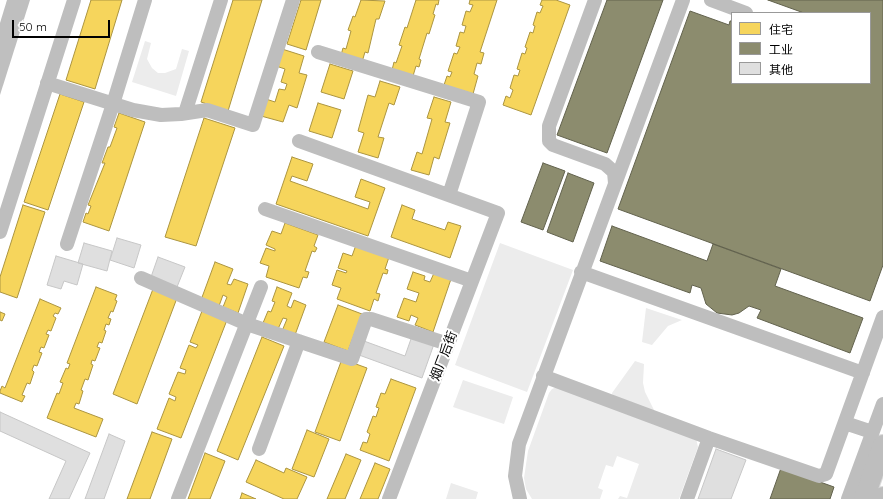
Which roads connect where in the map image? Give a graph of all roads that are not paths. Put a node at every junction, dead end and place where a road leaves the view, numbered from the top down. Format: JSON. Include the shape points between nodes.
{"nodes":[{"id":1,"x":74,"y":0,"type":"edge"},
{"id":2,"x":145,"y":0,"type":"edge"},
{"id":3,"x":221,"y":0,"type":"edge"},
{"id":4,"x":293,"y":0,"type":"edge"},
{"id":5,"x":595,"y":0,"type":"edge"},
{"id":6,"x":683,"y":0,"type":"edge"},
{"id":7,"x":711,"y":0,"type":"edge"},
{"id":8,"x":743,"y":12,"type":"edge"},
{"id":9,"x":318,"y":52,"type":"dead end"},
{"id":10,"x":47,"y":83,"type":"junction"},
{"id":11,"x":113,"y":104,"type":"junction"},
{"id":12,"x":185,"y":114,"type":"junction"},
{"id":13,"x":299,"y":141,"type":"dead end"},
{"id":14,"x":615,"y":183,"type":"junction"},
{"id":15,"x":449,"y":195,"type":"junction"},
{"id":16,"x":265,"y":209,"type":"dead end"},
{"id":17,"x":0,"y":232,"type":"edge"},
{"id":18,"x":67,"y":244,"type":"dead end"},
{"id":19,"x":581,"y":272,"type":"junction"},
{"id":20,"x":141,"y":278,"type":"dead end"},
{"id":21,"x":472,"y":281,"type":"junction"},
{"id":22,"x":261,"y":287,"type":"dead end"},
{"id":23,"x":883,"y":317,"type":"edge"},
{"id":24,"x":247,"y":324,"type":"junction"},
{"id":25,"x":299,"y":341,"type":"junction"},
{"id":26,"x":448,"y":344,"type":"junction"},
{"id":27,"x":863,"y":373,"type":"junction"},
{"id":28,"x":543,"y":376,"type":"junction"},
{"id":29,"x":883,"y":404,"type":"edge"},
{"id":30,"x":845,"y":423,"type":"junction"},
{"id":31,"x":709,"y":438,"type":"junction"},
{"id":32,"x":878,"y":439,"type":"edge"},
{"id":33,"x":259,"y":449,"type":"dead end"},
{"id":34,"x":178,"y":499,"type":"edge"},
{"id":35,"x":390,"y":499,"type":"edge"},
{"id":36,"x":520,"y":499,"type":"edge"},
{"id":37,"x":687,"y":499,"type":"edge"},
{"id":38,"x":848,"y":499,"type":"edge"},
{"id":39,"x":864,"y":499,"type":"edge"}],
"edges":[{"from":1,"to":10,"type":"street"},
{"from":2,"to":11,"type":"street"},
{"from":3,"to":12,"type":"street"},
{"from":4,"to":12,"type":"street","via":[[253,125],[207,110]]},
{"from":5,"to":14,"type":"street","via":[[549,126],[549,141],[553,145],[605,164],[614,172]]},
{"from":6,"to":14,"type":"street"},
{"from":7,"to":8,"type":"street"},
{"from":9,"to":15,"type":"street","via":[[479,102]]},
{"from":10,"to":11,"type":"street"},
{"from":10,"to":17,"type":"street"},
{"from":11,"to":12,"type":"street","via":[[161,115]]},
{"from":11,"to":18,"type":"street"},
{"from":13,"to":15,"type":"street"},
{"from":14,"to":19,"type":"street"},
{"from":15,"to":21,"type":"street","name":"烟厂后街","via":[[498,213]]},
{"from":16,"to":21,"type":"street"},
{"from":19,"to":27,"type":"street"},
{"from":19,"to":28,"type":"street"},
{"from":20,"to":24,"type":"street"},
{"from":21,"to":26,"type":"street","name":"烟厂后街"},
{"from":22,"to":24,"type":"street"},
{"from":23,"to":27,"type":"street"},
{"from":24,"to":25,"type":"street"},
{"from":24,"to":34,"type":"street"},
{"from":25,"to":26,"type":"street","via":[[352,359],[366,319],[371,319]]},
{"from":25,"to":33,"type":"street"},
{"from":26,"to":35,"type":"street","name":"烟厂后街"},
{"from":27,"to":30,"type":"street"},
{"from":28,"to":31,"type":"street"},
{"from":28,"to":36,"type":"street","via":[[519,444],[515,476]]},
{"from":29,"to":32,"type":"street"},
{"from":30,"to":31,"type":"street","via":[[826,474],[819,476]]},
{"from":30,"to":32,"type":"street"},
{"from":31,"to":37,"type":"street"},
{"from":32,"to":38,"type":"street"},
{"from":32,"to":39,"type":"highway"}]}
